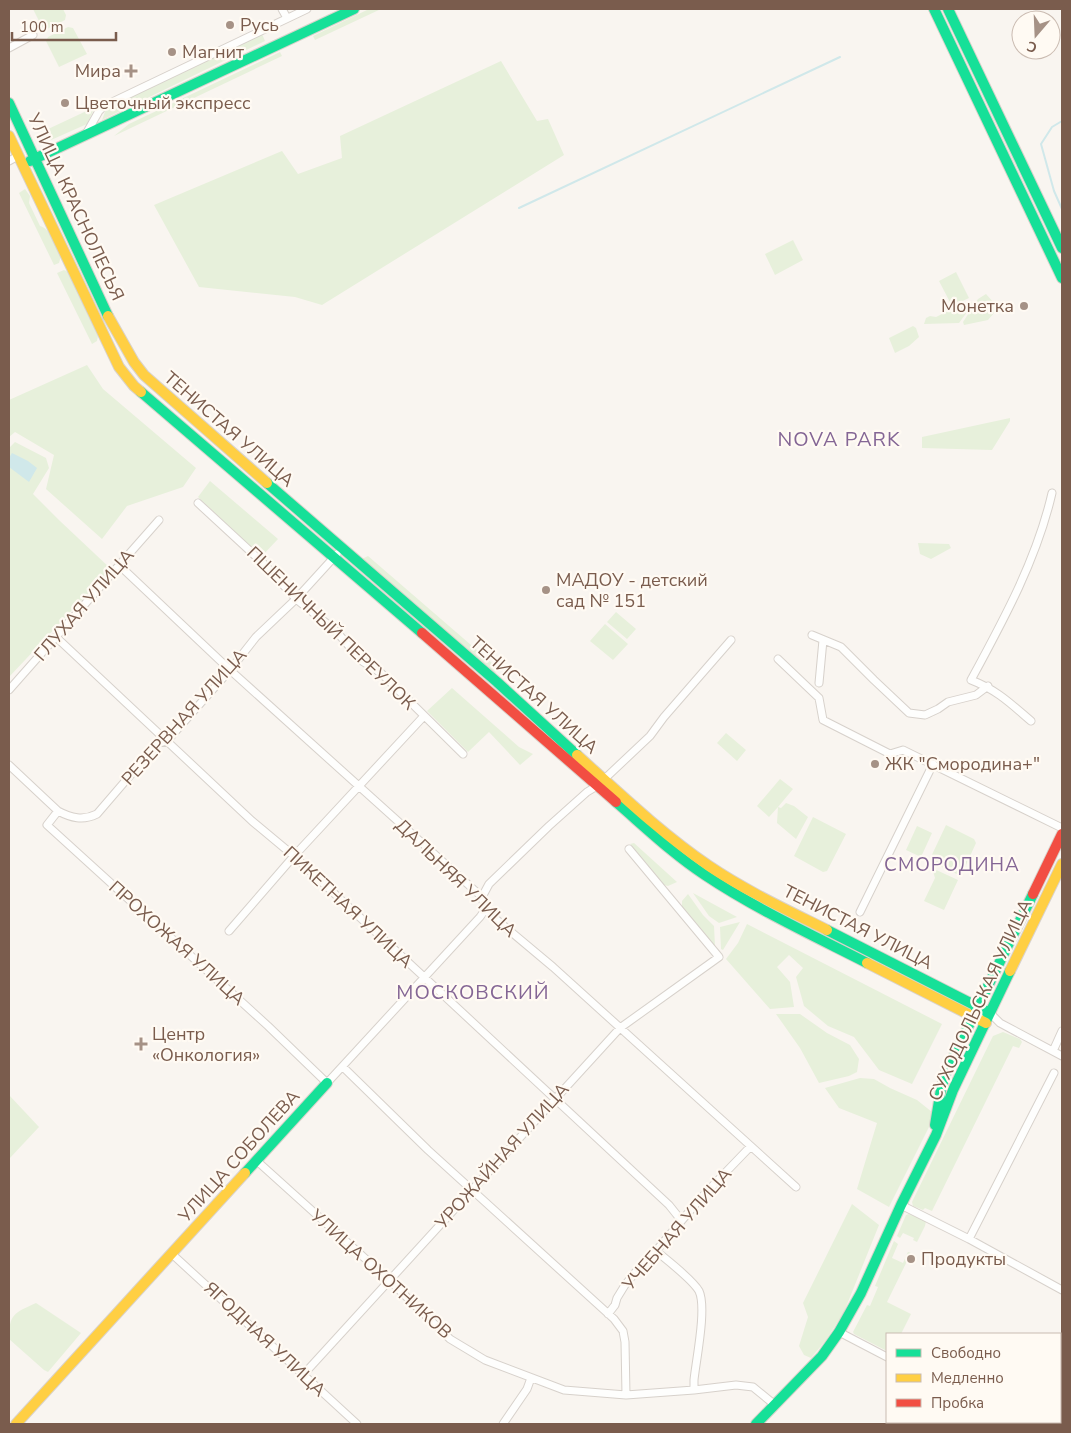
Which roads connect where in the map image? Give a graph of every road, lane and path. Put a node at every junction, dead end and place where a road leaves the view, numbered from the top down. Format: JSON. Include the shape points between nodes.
{"nodes":[{"id":1,"x":282,"y":9,"type":"edge"},
{"id":2,"x":307,"y":9,"type":"edge"},
{"id":3,"x":354,"y":9,"type":"edge"},
{"id":4,"x":934,"y":9,"type":"edge"},
{"id":5,"x":948,"y":9,"type":"edge"},
{"id":6,"x":287,"y":18,"type":"junction"},
{"id":7,"x":33,"y":35,"type":"dead end"},
{"id":8,"x":9,"y":48,"type":"edge"},
{"id":9,"x":9,"y":103,"type":"edge"},
{"id":10,"x":1003,"y":125,"type":"junction"},
{"id":11,"x":991,"y":128,"type":"junction"},
{"id":12,"x":86,"y":135,"type":"junction"},
{"id":13,"x":9,"y":136,"type":"edge"},
{"id":14,"x":35,"y":158,"type":"junction"},
{"id":15,"x":16,"y":161,"type":"edge"},
{"id":16,"x":1030,"y":182,"type":"junction"},
{"id":17,"x":1019,"y":188,"type":"junction"},
{"id":18,"x":1062,"y":248,"type":"edge"},
{"id":19,"x":1062,"y":278,"type":"edge"},
{"id":20,"x":113,"y":326,"type":"joint"},
{"id":21,"x":110,"y":346,"type":"joint"},
{"id":22,"x":1052,"y":493,"type":"dead end"},
{"id":23,"x":198,"y":503,"type":"dead end"},
{"id":24,"x":159,"y":520,"type":"dead end"},
{"id":25,"x":338,"y":553,"type":"junction"},
{"id":26,"x":119,"y":565,"type":"junction"},
{"id":27,"x":296,"y":599,"type":"junction"},
{"id":28,"x":812,"y":635,"type":"dead end"},
{"id":29,"x":56,"y":637,"type":"junction"},
{"id":30,"x":731,"y":640,"type":"dead end"},
{"id":31,"x":822,"y":640,"type":"junction"},
{"id":32,"x":778,"y":659,"type":"dead end"},
{"id":33,"x":230,"y":670,"type":"junction"},
{"id":34,"x":819,"y":683,"type":"dead end"},
{"id":35,"x":988,"y":686,"type":"junction"},
{"id":36,"x":9,"y":690,"type":"edge"},
{"id":37,"x":424,"y":716,"type":"junction"},
{"id":38,"x":1031,"y":721,"type":"dead end"},
{"id":39,"x":167,"y":741,"type":"junction"},
{"id":40,"x":463,"y":754,"type":"dead end"},
{"id":41,"x":933,"y":764,"type":"junction"},
{"id":42,"x":9,"y":765,"type":"edge"},
{"id":43,"x":601,"y":782,"type":"junction"},
{"id":44,"x":359,"y":787,"type":"junction"},
{"id":45,"x":58,"y":811,"type":"junction"},
{"id":46,"x":1062,"y":828,"type":"edge"},
{"id":47,"x":1062,"y":834,"type":"edge"},
{"id":48,"x":629,"y":849,"type":"dead end"},
{"id":49,"x":294,"y":856,"type":"junction"},
{"id":50,"x":1062,"y":864,"type":"edge"},
{"id":51,"x":482,"y":897,"type":"junction"},
{"id":52,"x":485,"y":910,"type":"junction"},
{"id":53,"x":860,"y":912,"type":"dead end"},
{"id":54,"x":229,"y":931,"type":"dead end"},
{"id":55,"x":424,"y":977,"type":"junction"},
{"id":56,"x":979,"y":1007,"type":"junction"},
{"id":57,"x":974,"y":1017,"type":"junction"},
{"id":58,"x":988,"y":1018,"type":"junction"},
{"id":59,"x":620,"y":1028,"type":"junction"},
{"id":60,"x":1062,"y":1031,"type":"edge"},
{"id":61,"x":1052,"y":1051,"type":"junction"},
{"id":62,"x":1062,"y":1056,"type":"edge"},
{"id":63,"x":343,"y":1067,"type":"junction"},
{"id":64,"x":1054,"y":1073,"type":"dead end"},
{"id":65,"x":327,"y":1083,"type":"junction"},
{"id":66,"x":554,"y":1100,"type":"junction"},
{"id":67,"x":750,"y":1147,"type":"junction"},
{"id":68,"x":927,"y":1150,"type":"junction"},
{"id":69,"x":257,"y":1161,"type":"junction"},
{"id":70,"x":796,"y":1187,"type":"dead end"},
{"id":71,"x":472,"y":1190,"type":"junction"},
{"id":72,"x":901,"y":1205,"type":"junction"},
{"id":73,"x":681,"y":1220,"type":"junction"},
{"id":74,"x":969,"y":1239,"type":"junction"},
{"id":75,"x":656,"y":1251,"type":"junction"},
{"id":76,"x":172,"y":1254,"type":"junction"},
{"id":77,"x":389,"y":1280,"type":"junction"},
{"id":78,"x":1062,"y":1290,"type":"edge"},
{"id":79,"x":608,"y":1314,"type":"junction"},
{"id":80,"x":839,"y":1332,"type":"junction"},
{"id":81,"x":886,"y":1356,"type":"edge"},
{"id":82,"x":303,"y":1375,"type":"junction"},
{"id":83,"x":531,"y":1378,"type":"junction"},
{"id":84,"x":694,"y":1390,"type":"junction"},
{"id":85,"x":626,"y":1395,"type":"junction"},
{"id":86,"x":775,"y":1405,"type":"junction"},
{"id":87,"x":16,"y":1424,"type":"edge"},
{"id":88,"x":357,"y":1424,"type":"edge"},
{"id":89,"x":503,"y":1424,"type":"edge"},
{"id":90,"x":756,"y":1424,"type":"edge"}],
"edges":[{"from":1,"to":6,"type":"street"},
{"from":2,"to":6,"type":"street"},
{"from":3,"to":12,"type":"main road"},
{"from":4,"to":11,"type":"main road"},
{"from":5,"to":10,"type":"main road"},
{"from":6,"to":12,"type":"street","via":[[104,106]]},
{"from":7,"to":8,"type":"street"},
{"from":9,"to":14,"type":"main road","name":"УЛИЦА КРАСНОЛЕСЬЯ"},
{"from":10,"to":11,"type":"main road","via":[[999,131]]},
{"from":10,"to":16,"type":"main road"},
{"from":11,"to":17,"type":"main road"},
{"from":12,"to":14,"type":"main road"},
{"from":13,"to":15,"type":"main road","name":"УЛИЦА КРАСНОЛЕСЬЯ"},
{"from":14,"to":15,"type":"main road"},
{"from":14,"to":20,"type":"main road","name":"УЛИЦА КРАСНОЛЕСЬЯ"},
{"from":15,"to":21,"type":"main road","name":"УЛИЦА КРАСНОЛЕСЬЯ"},
{"from":16,"to":17,"type":"main road","via":[[1024,180]]},
{"from":16,"to":18,"type":"main road"},
{"from":17,"to":19,"type":"main road"},
{"from":20,"to":25,"type":"main road","name":"ТЕНИСТАЯ УЛИЦА","via":[[144,375]]},
{"from":21,"to":25,"type":"main road","name":"ТЕНИСТАЯ УЛИЦА","via":[[119,367],[134,386]]},
{"from":22,"to":35,"type":"street","via":[[1046,520],[1028,567],[971,680]]},
{"from":23,"to":27,"type":"street","name":"ПШЕНИЧНЫЙ ПЕРЕУЛОК","via":[[263,563]]},
{"from":24,"to":26,"type":"street","name":"ГЛУХАЯ УЛИЦА"},
{"from":25,"to":27,"type":"street","name":"РЕЗЕРВНАЯ УЛИЦА"},
{"from":25,"to":43,"type":"main road","name":"ТЕНИСТАЯ УЛИЦА","via":[[497,682]]},
{"from":26,"to":29,"type":"street","name":"ГЛУХАЯ УЛИЦА"},
{"from":26,"to":33,"type":"street","name":"ДАЛЬНЯЯ УЛИЦА"},
{"from":27,"to":33,"type":"street","name":"РЕЗЕРВНАЯ УЛИЦА","via":[[256,637]]},
{"from":27,"to":37,"type":"street","name":"ПШЕНИЧНЫЙ ПЕРЕУЛОК","via":[[335,630],[362,661],[381,673]]},
{"from":28,"to":31,"type":"street"},
{"from":29,"to":36,"type":"street","name":"ГЛУХАЯ УЛИЦА"},
{"from":29,"to":39,"type":"street","name":"ПИКЕТНАЯ УЛИЦА"},
{"from":30,"to":43,"type":"street","via":[[650,736]]},
{"from":31,"to":34,"type":"street"},
{"from":31,"to":35,"type":"street","via":[[841,647],[910,713],[925,715],[948,702],[976,695]]},
{"from":32,"to":41,"type":"street","via":[[819,698],[823,720],[890,754],[903,750]]},
{"from":33,"to":39,"type":"street","name":"РЕЗЕРВНАЯ УЛИЦА"},
{"from":33,"to":44,"type":"street","name":"ДАЛЬНЯЯ УЛИЦА"},
{"from":35,"to":38,"type":"street"},
{"from":37,"to":40,"type":"street","name":"ПШЕНИЧНЫЙ ПЕРЕУЛОК"},
{"from":37,"to":44,"type":"street"},
{"from":39,"to":45,"type":"street","name":"РЕЗЕРВНАЯ УЛИЦА","via":[[158,743],[97,814],[75,818]]},
{"from":39,"to":49,"type":"street","name":"ПИКЕТНАЯ УЛИЦА"},
{"from":41,"to":46,"type":"street"},
{"from":41,"to":53,"type":"street"},
{"from":42,"to":45,"type":"street"},
{"from":43,"to":51,"type":"street","via":[[549,826],[489,884]]},
{"from":43,"to":56,"type":"main road","name":"ТЕНИСТАЯ УЛИЦА","via":[[702,860],[756,894]]},
{"from":43,"to":57,"type":"main road","name":"ТЕНИСТАЯ УЛИЦА","via":[[661,841],[751,904]]},
{"from":44,"to":49,"type":"street"},
{"from":44,"to":51,"type":"street","name":"ДАЛЬНЯЯ УЛИЦА"},
{"from":45,"to":65,"type":"street","name":"ПРОХОЖАЯ УЛИЦА","via":[[47,824]]},
{"from":47,"to":56,"type":"main road","name":"СУХОДОЛЬСКАЯ УЛИЦА"},
{"from":48,"to":59,"type":"street","name":"УРОЖАЙНАЯ УЛИЦА","via":[[719,957]]},
{"from":49,"to":54,"type":"street"},
{"from":49,"to":55,"type":"street","name":"ПИКЕТНАЯ УЛИЦА"},
{"from":50,"to":58,"type":"main road","name":"СУХОДОЛЬСКАЯ УЛИЦА"},
{"from":51,"to":52,"type":"street","name":"ДАЛЬНЯЯ УЛИЦА"},
{"from":52,"to":55,"type":"street","name":"УЛИЦА СОБОЛЕВА"},
{"from":52,"to":59,"type":"street","name":"ДАЛЬНЯЯ УЛИЦА"},
{"from":55,"to":63,"type":"street","name":"УЛИЦА СОБОЛЕВА"},
{"from":55,"to":66,"type":"street","name":"ПИКЕТНАЯ УЛИЦА"},
{"from":56,"to":57,"type":"main road","name":"СУХОДОЛЬСКАЯ УЛИЦА"},
{"from":56,"to":58,"type":"main road","name":"ТЕНИСТАЯ УЛИЦА"},
{"from":57,"to":58,"type":"main road","name":"ТЕНИСТАЯ УЛИЦА"},
{"from":57,"to":68,"type":"main road","name":"СУХОДОЛЬСКАЯ УЛИЦА","via":[[943,1080]]},
{"from":58,"to":61,"type":"street"},
{"from":58,"to":68,"type":"main road","name":"СУХОДОЛЬСКАЯ УЛИЦА"},
{"from":59,"to":66,"type":"street","name":"УРОЖАЙНАЯ УЛИЦА"},
{"from":59,"to":67,"type":"street","name":"ДАЛЬНЯЯ УЛИЦА"},
{"from":60,"to":61,"type":"street"},
{"from":61,"to":62,"type":"street"},
{"from":63,"to":65,"type":"street","name":"УЛИЦА СОБОЛЕВА"},
{"from":63,"to":71,"type":"street"},
{"from":64,"to":74,"type":"street"},
{"from":65,"to":69,"type":"main road","name":"УЛИЦА СОБОЛЕВА"},
{"from":66,"to":71,"type":"street","name":"УРОЖАЙНАЯ УЛИЦА"},
{"from":66,"to":73,"type":"street","name":"ПИКЕТНАЯ УЛИЦА","via":[[669,1205]]},
{"from":67,"to":70,"type":"street","name":"ДАЛЬНЯЯ УЛИЦА"},
{"from":67,"to":73,"type":"street","name":"УЧЕБНАЯ УЛИЦА"},
{"from":68,"to":72,"type":"main road","name":"СУХОДОЛЬСКАЯ УЛИЦА"},
{"from":69,"to":76,"type":"main road","name":"УЛИЦА СОБОЛЕВА"},
{"from":69,"to":77,"type":"street","name":"УЛИЦА ОХОТНИКОВ"},
{"from":71,"to":77,"type":"street","name":"УРОЖАЙНАЯ УЛИЦА"},
{"from":71,"to":79,"type":"street"},
{"from":72,"to":74,"type":"street"},
{"from":72,"to":80,"type":"main road","name":"СУХОДОЛЬСКАЯ УЛИЦА","via":[[861,1293]]},
{"from":73,"to":75,"type":"street","name":"УЧЕБНАЯ УЛИЦА"},
{"from":74,"to":78,"type":"street"},
{"from":75,"to":79,"type":"street","name":"УЧЕБНАЯ УЛИЦА","via":[[625,1284]]},
{"from":75,"to":84,"type":"street","via":[[700,1293],[702,1310]]},
{"from":76,"to":82,"type":"street","name":"ЯГОДНАЯ УЛИЦА"},
{"from":76,"to":87,"type":"main road","name":"УЛИЦА СОБОЛЕВА"},
{"from":77,"to":82,"type":"street","name":"УРОЖАЙНАЯ УЛИЦА"},
{"from":77,"to":83,"type":"street","name":"УЛИЦА ОХОТНИКОВ","via":[[450,1339],[485,1360]]},
{"from":79,"to":85,"type":"street","via":[[622,1331],[625,1342]]},
{"from":80,"to":81,"type":"street"},
{"from":80,"to":86,"type":"main road","name":"СУХОДОЛЬСКАЯ УЛИЦА","via":[[822,1356]]},
{"from":82,"to":88,"type":"street","name":"ЯГОДНАЯ УЛИЦА"},
{"from":83,"to":85,"type":"street","name":"УЛИЦА ОХОТНИКОВ","via":[[564,1390]]},
{"from":83,"to":89,"type":"street","via":[[527,1390]]},
{"from":84,"to":85,"type":"street","name":"УЛИЦА ОХОТНИКОВ"},
{"from":84,"to":86,"type":"street","name":"УЛИЦА ОХОТНИКОВ","via":[[736,1385],[753,1387]]},
{"from":86,"to":90,"type":"main road","name":"СУХОДОЛЬСКАЯ УЛИЦА"}]}
